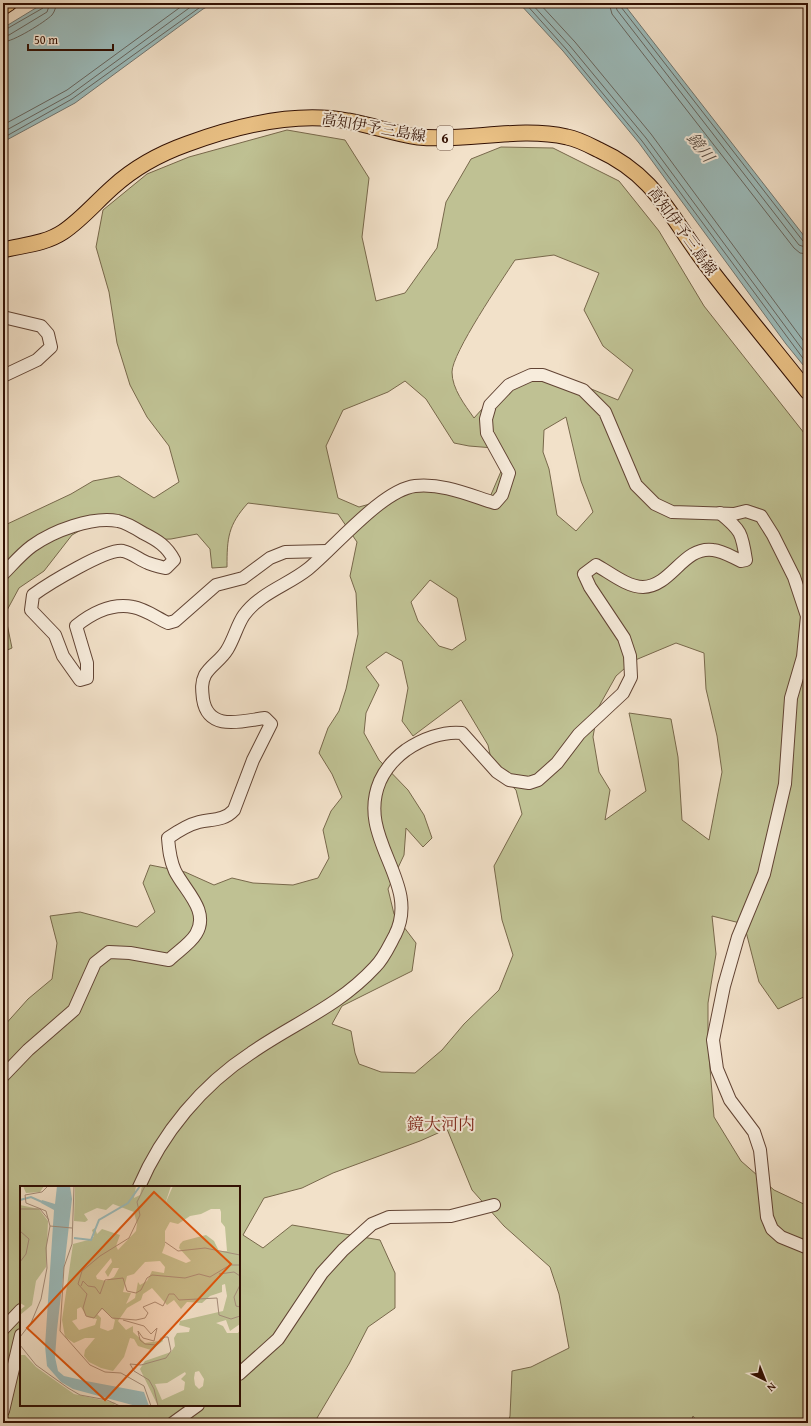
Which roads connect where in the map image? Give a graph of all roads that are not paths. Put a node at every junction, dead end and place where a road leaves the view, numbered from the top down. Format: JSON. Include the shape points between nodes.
{"nodes":[{"id":1,"x":9,"y":3,"type":"edge"},
{"id":2,"x":3,"y":7,"type":"edge"},
{"id":3,"x":3,"y":250,"type":"edge"},
{"id":4,"x":3,"y":317,"type":"edge"},
{"id":5,"x":3,"y":376,"type":"edge"},
{"id":6,"x":808,"y":392,"type":"edge"},
{"id":7,"x":720,"y":513,"type":"junction"},
{"id":8,"x":327,"y":551,"type":"junction"},
{"id":9,"x":3,"y":574,"type":"edge"},
{"id":10,"x":3,"y":1076,"type":"edge"},
{"id":11,"x":139,"y":1186,"type":"edge"},
{"id":12,"x":494,"y":1204,"type":"dead end"},
{"id":13,"x":808,"y":1248,"type":"edge"},
{"id":14,"x":20,"y":1311,"type":"edge"},
{"id":15,"x":3,"y":1329,"type":"edge"},
{"id":16,"x":20,"y":1339,"type":"edge"},
{"id":17,"x":240,"y":1373,"type":"edge"},
{"id":18,"x":197,"y":1406,"type":"edge"},
{"id":19,"x":3,"y":1411,"type":"edge"},
{"id":20,"x":173,"y":1423,"type":"edge"}],
"edges":[{"from":1,"to":2,"type":"main road"},
{"from":3,"to":6,"type":"main road","name":"高知伊予三島線","number":"6","via":[[39,243],[63,232],[127,175],[160,155],[210,136],[270,122],[320,117],[404,135],[437,138],[515,133],[571,137],[610,155],[633,169],[646,181],[704,261]]},
{"from":4,"to":5,"type":"street","via":[[41,326],[48,334],[51,347],[37,360]]},
{"from":7,"to":8,"type":"street","via":[[672,512],[655,504],[636,485],[600,405],[583,390],[543,375],[531,375],[509,385],[490,405],[486,419],[488,433],[508,473],[502,495],[495,503],[445,487],[414,486],[384,500]]},
{"from":7,"to":11,"type":"street","via":[[737,526],[746,560],[741,561],[711,550],[692,554],[662,581],[644,587],[631,584],[596,565],[584,574],[624,638],[630,656],[631,677],[623,693],[579,734],[557,763],[538,780],[529,783],[509,780],[497,772],[462,733],[450,732],[417,743],[386,769],[373,806],[377,830],[403,909],[400,926],[387,950],[376,966],[336,1002],[232,1066],[188,1108],[168,1134]]},
{"from":7,"to":13,"type":"street","via":[[734,514],[746,511],[761,516],[794,577],[807,616],[803,657],[791,698],[785,784],[764,874],[738,937],[724,986],[713,1040],[718,1069],[730,1100],[754,1132],[760,1150],[767,1217],[772,1229],[781,1237]]},
{"from":8,"to":9,"type":"street","via":[[285,552],[270,558],[243,578],[216,585],[174,621],[168,623],[134,607],[113,606],[88,616],[76,626],[87,662],[87,678],[80,680],[63,656],[54,634],[32,610],[34,595],[43,587],[82,565],[114,551],[124,551],[148,563],[166,568],[174,560],[169,550],[130,525],[118,521],[94,521],[66,528],[32,546]]},
{"from":8,"to":10,"type":"street","via":[[307,569],[267,594],[244,615],[226,652],[206,674],[201,685],[205,709],[215,720],[229,723],[265,718],[271,724],[234,810],[228,816],[187,826],[168,838],[169,855],[198,908],[200,925],[195,936],[169,960],[109,952],[95,963],[74,1010],[28,1050]]},
{"from":12,"to":17,"type":"street","via":[[451,1216],[389,1218],[372,1224],[322,1273],[278,1339]]},
{"from":14,"to":15,"type":"street"},
{"from":16,"to":19,"type":"street"},
{"from":18,"to":20,"type":"street"}]}
